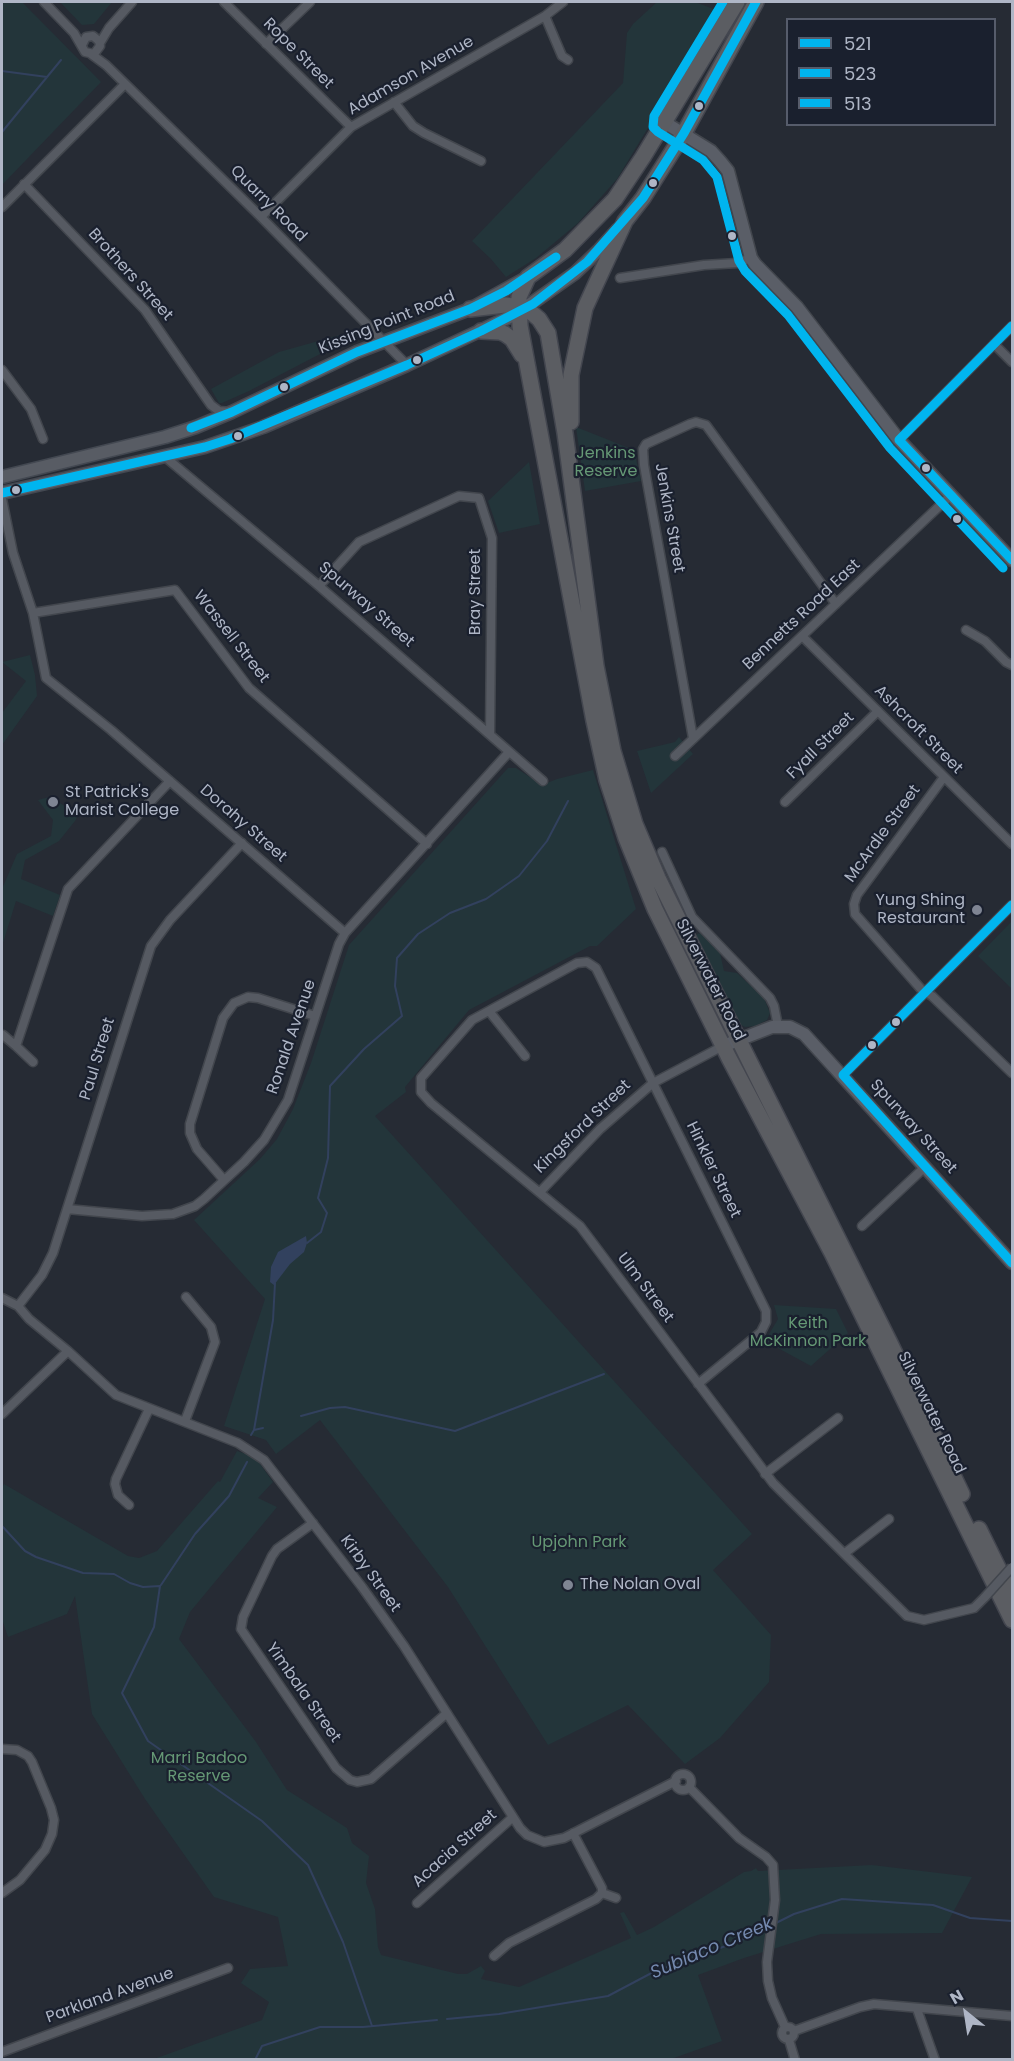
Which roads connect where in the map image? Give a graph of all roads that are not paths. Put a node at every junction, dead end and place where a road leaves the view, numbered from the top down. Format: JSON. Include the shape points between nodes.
{"nodes":[{"id":1,"x":44,"y":2,"type":"edge"},
{"id":2,"x":132,"y":2,"type":"edge"},
{"id":3,"x":224,"y":2,"type":"edge"},
{"id":4,"x":310,"y":2,"type":"edge"},
{"id":5,"x":563,"y":2,"type":"edge"},
{"id":6,"x":737,"y":2,"type":"edge"},
{"id":7,"x":756,"y":2,"type":"edge"},
{"id":8,"x":545,"y":16,"type":"junction"},
{"id":9,"x":109,"y":28,"type":"junction"},
{"id":10,"x":74,"y":33,"type":"junction"},
{"id":11,"x":91,"y":36,"type":"junction"},
{"id":12,"x":266,"y":44,"type":"junction"},
{"id":13,"x":82,"y":45,"type":"junction"},
{"id":14,"x":97,"y":49,"type":"junction"},
{"id":15,"x":568,"y":60,"type":"dead end"},
{"id":16,"x":125,"y":84,"type":"junction"},
{"id":17,"x":394,"y":102,"type":"junction"},
{"id":18,"x":664,"y":122,"type":"junction"},
{"id":19,"x":351,"y":127,"type":"junction"},
{"id":20,"x":684,"y":133,"type":"junction"},
{"id":21,"x":481,"y":161,"type":"dead end"},
{"id":22,"x":24,"y":184,"type":"junction"},
{"id":23,"x":2,"y":207,"type":"edge"},
{"id":24,"x":261,"y":217,"type":"junction"},
{"id":25,"x":625,"y":221,"type":"junction"},
{"id":26,"x":751,"y":258,"type":"junction"},
{"id":27,"x":528,"y":278,"type":"junction"},
{"id":28,"x":620,"y":278,"type":"dead end"},
{"id":29,"x":470,"y":309,"type":"junction"},
{"id":30,"x":521,"y":309,"type":"junction"},
{"id":31,"x":1012,"y":326,"type":"edge"},
{"id":32,"x":481,"y":331,"type":"junction"},
{"id":33,"x":384,"y":341,"type":"junction"},
{"id":34,"x":994,"y":344,"type":"junction"},
{"id":35,"x":1012,"y":362,"type":"edge"},
{"id":36,"x":407,"y":365,"type":"junction"},
{"id":37,"x":527,"y":366,"type":"junction"},
{"id":38,"x":2,"y":370,"type":"edge"},
{"id":39,"x":232,"y":412,"type":"junction"},
{"id":40,"x":43,"y":439,"type":"dead end"},
{"id":41,"x":899,"y":440,"type":"junction"},
{"id":42,"x":164,"y":456,"type":"junction"},
{"id":43,"x":2,"y":477,"type":"edge"},
{"id":44,"x":573,"y":491,"type":"junction"},
{"id":45,"x":2,"y":493,"type":"edge"},
{"id":46,"x":950,"y":496,"type":"junction"},
{"id":47,"x":2,"y":499,"type":"edge"},
{"id":48,"x":1012,"y":560,"type":"edge"},
{"id":49,"x":319,"y":586,"type":"junction"},
{"id":50,"x":836,"y":604,"type":"junction"},
{"id":51,"x":33,"y":613,"type":"junction"},
{"id":52,"x":966,"y":630,"type":"dead end"},
{"id":53,"x":802,"y":636,"type":"junction"},
{"id":54,"x":1012,"y":665,"type":"edge"},
{"id":55,"x":878,"y":711,"type":"junction"},
{"id":56,"x":490,"y":734,"type":"junction"},
{"id":57,"x":693,"y":738,"type":"junction"},
{"id":58,"x":509,"y":752,"type":"junction"},
{"id":59,"x":675,"y":756,"type":"dead end"},
{"id":60,"x":944,"y":777,"type":"junction"},
{"id":61,"x":170,"y":780,"type":"junction"},
{"id":62,"x":543,"y":781,"type":"dead end"},
{"id":63,"x":785,"y":802,"type":"dead end"},
{"id":64,"x":243,"y":843,"type":"junction"},
{"id":65,"x":427,"y":844,"type":"junction"},
{"id":66,"x":1012,"y":844,"type":"edge"},
{"id":67,"x":662,"y":852,"type":"dead end"},
{"id":68,"x":1012,"y":905,"type":"edge"},
{"id":69,"x":345,"y":933,"type":"junction"},
{"id":70,"x":577,"y":963,"type":"joint"},
{"id":71,"x":926,"y":992,"type":"junction"},
{"id":72,"x":489,"y":1011,"type":"junction"},
{"id":73,"x":315,"y":1016,"type":"junction"},
{"id":74,"x":778,"y":1026,"type":"junction"},
{"id":75,"x":3,"y":1035,"type":"dead end"},
{"id":76,"x":739,"y":1040,"type":"junction"},
{"id":77,"x":16,"y":1046,"type":"junction"},
{"id":78,"x":723,"y":1046,"type":"junction"},
{"id":79,"x":525,"y":1056,"type":"dead end"},
{"id":80,"x":33,"y":1062,"type":"dead end"},
{"id":81,"x":1012,"y":1073,"type":"edge"},
{"id":82,"x":843,"y":1075,"type":"junction"},
{"id":83,"x":653,"y":1083,"type":"junction"},
{"id":84,"x":926,"y":1166,"type":"junction"},
{"id":85,"x":224,"y":1180,"type":"junction"},
{"id":86,"x":540,"y":1192,"type":"junction"},
{"id":87,"x":67,"y":1209,"type":"junction"},
{"id":88,"x":862,"y":1226,"type":"dead end"},
{"id":89,"x":1012,"y":1263,"type":"edge"},
{"id":90,"x":186,"y":1297,"type":"dead end"},
{"id":91,"x":2,"y":1298,"type":"edge"},
{"id":92,"x":18,"y":1306,"type":"junction"},
{"id":93,"x":68,"y":1351,"type":"junction"},
{"id":94,"x":698,"y":1384,"type":"junction"},
{"id":95,"x":148,"y":1409,"type":"junction"},
{"id":96,"x":2,"y":1414,"type":"edge"},
{"id":97,"x":838,"y":1418,"type":"dead end"},
{"id":98,"x":185,"y":1421,"type":"junction"},
{"id":99,"x":765,"y":1474,"type":"junction"},
{"id":100,"x":129,"y":1505,"type":"dead end"},
{"id":101,"x":889,"y":1518,"type":"dead end"},
{"id":102,"x":313,"y":1523,"type":"junction"},
{"id":103,"x":845,"y":1553,"type":"junction"},
{"id":104,"x":1012,"y":1568,"type":"edge"},
{"id":105,"x":1012,"y":1596,"type":"edge"},
{"id":106,"x":1012,"y":1620,"type":"edge"},
{"id":107,"x":447,"y":1713,"type":"junction"},
{"id":108,"x":2,"y":1749,"type":"edge"},
{"id":109,"x":513,"y":1817,"type":"junction"},
{"id":110,"x":573,"y":1833,"type":"junction"},
{"id":111,"x":2,"y":1893,"type":"edge"},
{"id":112,"x":602,"y":1893,"type":"junction"},
{"id":113,"x":616,"y":1898,"type":"dead end"},
{"id":114,"x":417,"y":1904,"type":"dead end"},
{"id":115,"x":494,"y":1956,"type":"dead end"},
{"id":116,"x":228,"y":1968,"type":"dead end"},
{"id":117,"x":917,"y":2009,"type":"junction"},
{"id":118,"x":1012,"y":2016,"type":"edge"},
{"id":119,"x":790,"y":2029,"type":"junction"},
{"id":120,"x":2,"y":2052,"type":"edge"},
{"id":121,"x":795,"y":2060,"type":"edge"},
{"id":122,"x":935,"y":2060,"type":"edge"}],
"edges":[{"from":1,"to":10,"type":"street"},
{"from":2,"to":9,"type":"street"},
{"from":3,"to":12,"type":"street","name":"Rope Street"},
{"from":4,"to":12,"type":"street"},
{"from":5,"to":8,"type":"street","name":"Adamson Avenue"},
{"from":6,"to":18,"type":"highway","name":"Kissing Point Road"},
{"from":7,"to":20,"type":"highway"},
{"from":8,"to":15,"type":"street","via":[[562,56]]},
{"from":8,"to":17,"type":"street","name":"Adamson Avenue"},
{"from":9,"to":11,"type":"street"},
{"from":9,"to":14,"type":"street"},
{"from":10,"to":11,"type":"street"},
{"from":10,"to":13,"type":"street"},
{"from":11,"to":13,"type":"street"},
{"from":11,"to":14,"type":"street"},
{"from":12,"to":19,"type":"street","name":"Rope Street"},
{"from":13,"to":14,"type":"street","via":[[85,52]]},
{"from":14,"to":16,"type":"street","name":"Quarry Road"},
{"from":16,"to":22,"type":"street"},
{"from":16,"to":24,"type":"street","name":"Quarry Road"},
{"from":17,"to":19,"type":"street","name":"Adamson Avenue"},
{"from":17,"to":21,"type":"street","via":[[413,126]]},
{"from":18,"to":20,"type":"street"},
{"from":18,"to":27,"type":"highway","name":"Kissing Point Road","via":[[615,198],[571,245]]},
{"from":19,"to":24,"type":"street","name":"Adamson Avenue"},
{"from":20,"to":25,"type":"highway"},
{"from":20,"to":26,"type":"street","via":[[711,152],[728,171]]},
{"from":22,"to":23,"type":"street"},
{"from":22,"to":39,"type":"street","name":"Brothers Street","via":[[145,310],[211,405],[219,411]]},
{"from":24,"to":33,"type":"street","name":"Quarry Road"},
{"from":25,"to":30,"type":"main road","via":[[587,262]]},
{"from":25,"to":44,"type":"highway","name":"Silverwater Road","via":[[585,308],[571,375]]},
{"from":26,"to":28,"type":"street"},
{"from":26,"to":41,"type":"street","via":[[797,307]]},
{"from":27,"to":29,"type":"main road","name":"Kissing Point Road"},
{"from":27,"to":30,"type":"highway","name":"Silverwater Road","via":[[521,290]]},
{"from":29,"to":30,"type":"highway","via":[[505,305]]},
{"from":29,"to":33,"type":"main road","name":"Kissing Point Road"},
{"from":30,"to":32,"type":"main road"},
{"from":30,"to":37,"type":"highway","name":"Silverwater Road"},
{"from":30,"to":44,"type":"highway","name":"Silverwater Road","via":[[544,325],[550,343]]},
{"from":31,"to":34,"type":"street"},
{"from":32,"to":36,"type":"main road"},
{"from":32,"to":37,"type":"highway","via":[[505,334],[518,346]]},
{"from":33,"to":36,"type":"street","name":"Quarry Road"},
{"from":33,"to":39,"type":"main road","name":"Kissing Point Road"},
{"from":34,"to":35,"type":"street"},
{"from":34,"to":41,"type":"street"},
{"from":36,"to":42,"type":"main road","via":[[263,427]]},
{"from":37,"to":78,"type":"highway","name":"Silverwater Road","via":[[610,790],[642,881]]},
{"from":38,"to":40,"type":"street","via":[[30,409]]},
{"from":39,"to":43,"type":"main road","name":"Kissing Point Road","via":[[165,437]]},
{"from":41,"to":46,"type":"street"},
{"from":42,"to":45,"type":"main road"},
{"from":42,"to":49,"type":"street","name":"Spurway Street"},
{"from":44,"to":76,"type":"highway","name":"Silverwater Road","via":[[596,666],[613,751],[635,824],[657,878]]},
{"from":46,"to":48,"type":"street"},
{"from":46,"to":50,"type":"street","name":"Bennetts Road East"},
{"from":47,"to":51,"type":"street","name":"Dorahy Street"},
{"from":49,"to":56,"type":"street","name":"Spurway Street"},
{"from":49,"to":56,"type":"street","name":"Bray Street","via":[[359,542],[459,496],[478,498],[492,538]]},
{"from":50,"to":53,"type":"street","name":"Bennetts Road East"},
{"from":50,"to":57,"type":"street","name":"Jenkins Street","via":[[705,425],[696,422],[646,444],[644,465]]},
{"from":51,"to":61,"type":"street","name":"Dorahy Street","via":[[46,678]]},
{"from":51,"to":65,"type":"street","name":"Wassell Street","via":[[176,590],[249,688]]},
{"from":52,"to":54,"type":"street"},
{"from":53,"to":55,"type":"street","name":"Ashcroft Street"},
{"from":53,"to":57,"type":"street","name":"Bennetts Road East"},
{"from":55,"to":60,"type":"street","name":"Ashcroft Street"},
{"from":55,"to":63,"type":"street","name":"Fyall Street"},
{"from":56,"to":58,"type":"street","name":"Spurway Street"},
{"from":57,"to":59,"type":"street","name":"Bennetts Road East"},
{"from":58,"to":62,"type":"street","name":"Spurway Street"},
{"from":58,"to":65,"type":"street"},
{"from":60,"to":66,"type":"street","name":"Ashcroft Street"},
{"from":60,"to":71,"type":"street","name":"McArdle Street","via":[[857,894],[854,904],[855,914],[863,924]]},
{"from":61,"to":64,"type":"street","name":"Dorahy Street"},
{"from":61,"to":77,"type":"street","via":[[68,889]]},
{"from":64,"to":69,"type":"street","name":"Dorahy Street"},
{"from":64,"to":87,"type":"street","name":"Paul Street","via":[[170,920],[151,946]]},
{"from":65,"to":69,"type":"street"},
{"from":67,"to":74,"type":"street","via":[[692,917],[770,998]]},
{"from":68,"to":71,"type":"street"},
{"from":69,"to":73,"type":"street","name":"Ronald Avenue"},
{"from":70,"to":72,"type":"street","name":"Ulm Street"},
{"from":70,"to":83,"type":"street","name":"Hinkler Street","via":[[587,962],[596,968]]},
{"from":71,"to":81,"type":"street"},
{"from":71,"to":82,"type":"street"},
{"from":72,"to":79,"type":"street"},
{"from":72,"to":86,"type":"street","name":"Ulm Street","via":[[472,1020],[421,1078],[421,1092]]},
{"from":73,"to":85,"type":"street","name":"Ronald Avenue","via":[[288,1100],[264,1140]]},
{"from":73,"to":85,"type":"street","via":[[248,997],[234,1003],[223,1018],[190,1133],[197,1149]]},
{"from":74,"to":76,"type":"street","name":"Kingsford Street"},
{"from":74,"to":82,"type":"street","name":"Spurway Street","via":[[804,1034]]},
{"from":75,"to":77,"type":"street"},
{"from":76,"to":78,"type":"street","name":"Kingsford Street"},
{"from":76,"to":105,"type":"highway","name":"Silverwater Road"},
{"from":77,"to":80,"type":"street"},
{"from":78,"to":83,"type":"street","name":"Kingsford Street"},
{"from":78,"to":106,"type":"highway","name":"Silverwater Road","via":[[832,1253]]},
{"from":82,"to":84,"type":"street","name":"Spurway Street"},
{"from":83,"to":86,"type":"street","name":"Kingsford Street","via":[[600,1129]]},
{"from":83,"to":94,"type":"street","name":"Hinkler Street","via":[[766,1311],[766,1322],[760,1332]]},
{"from":84,"to":88,"type":"street"},
{"from":84,"to":89,"type":"street","name":"Spurway Street"},
{"from":85,"to":87,"type":"street","name":"Ronald Avenue","via":[[195,1206],[173,1214],[142,1216]]},
{"from":86,"to":94,"type":"street","name":"Ulm Street","via":[[580,1226]]},
{"from":87,"to":92,"type":"street","name":"Paul Street","via":[[48,1264]]},
{"from":90,"to":98,"type":"street","via":[[211,1328],[215,1342]]},
{"from":91,"to":92,"type":"street","name":"Kirby Street"},
{"from":92,"to":93,"type":"street","name":"Kirby Street","via":[[29,1320]]},
{"from":93,"to":95,"type":"street","name":"Kirby Street","via":[[116,1395]]},
{"from":93,"to":96,"type":"street"},
{"from":94,"to":99,"type":"street","name":"Ulm Street"},
{"from":95,"to":98,"type":"street","name":"Kirby Street"},
{"from":95,"to":100,"type":"street","via":[[115,1484],[118,1495]]},
{"from":97,"to":99,"type":"street"},
{"from":98,"to":102,"type":"street","name":"Kirby Street","via":[[258,1455]]},
{"from":99,"to":103,"type":"street","name":"Ulm Street"},
{"from":101,"to":103,"type":"street"},
{"from":102,"to":107,"type":"street","name":"Kirby Street","via":[[398,1637]]},
{"from":102,"to":107,"type":"street","name":"Yimbala Street","via":[[272,1556],[241,1629],[336,1767],[350,1780],[371,1779]]},
{"from":103,"to":104,"type":"street","name":"Ulm Street","bridge":true,"via":[[907,1616],[924,1620],[974,1608]]},
{"from":107,"to":109,"type":"street","name":"Kirby Street"},
{"from":108,"to":111,"type":"street","via":[[17,1750],[32,1761],[54,1820],[45,1850],[25,1875]]},
{"from":109,"to":110,"type":"street","name":"Kirby Street","via":[[524,1833],[536,1840],[551,1842]]},
{"from":109,"to":114,"type":"street","name":"Acacia Street"},
{"from":110,"to":112,"type":"street"},
{"from":110,"to":119,"type":"street","name":"Kirby Street","via":[[676,1781],[681,1789],[689,1787],[739,1838],[771,1861],[775,1900],[767,1962],[770,1990]]},
{"from":112,"to":113,"type":"street"},
{"from":112,"to":115,"type":"street","via":[[509,1943]]},
{"from":116,"to":120,"type":"street","name":"Parkland Avenue"},
{"from":117,"to":118,"type":"street"},
{"from":117,"to":119,"type":"street","via":[[874,2004]]},
{"from":117,"to":122,"type":"street"},
{"from":119,"to":121,"type":"street"}]}
